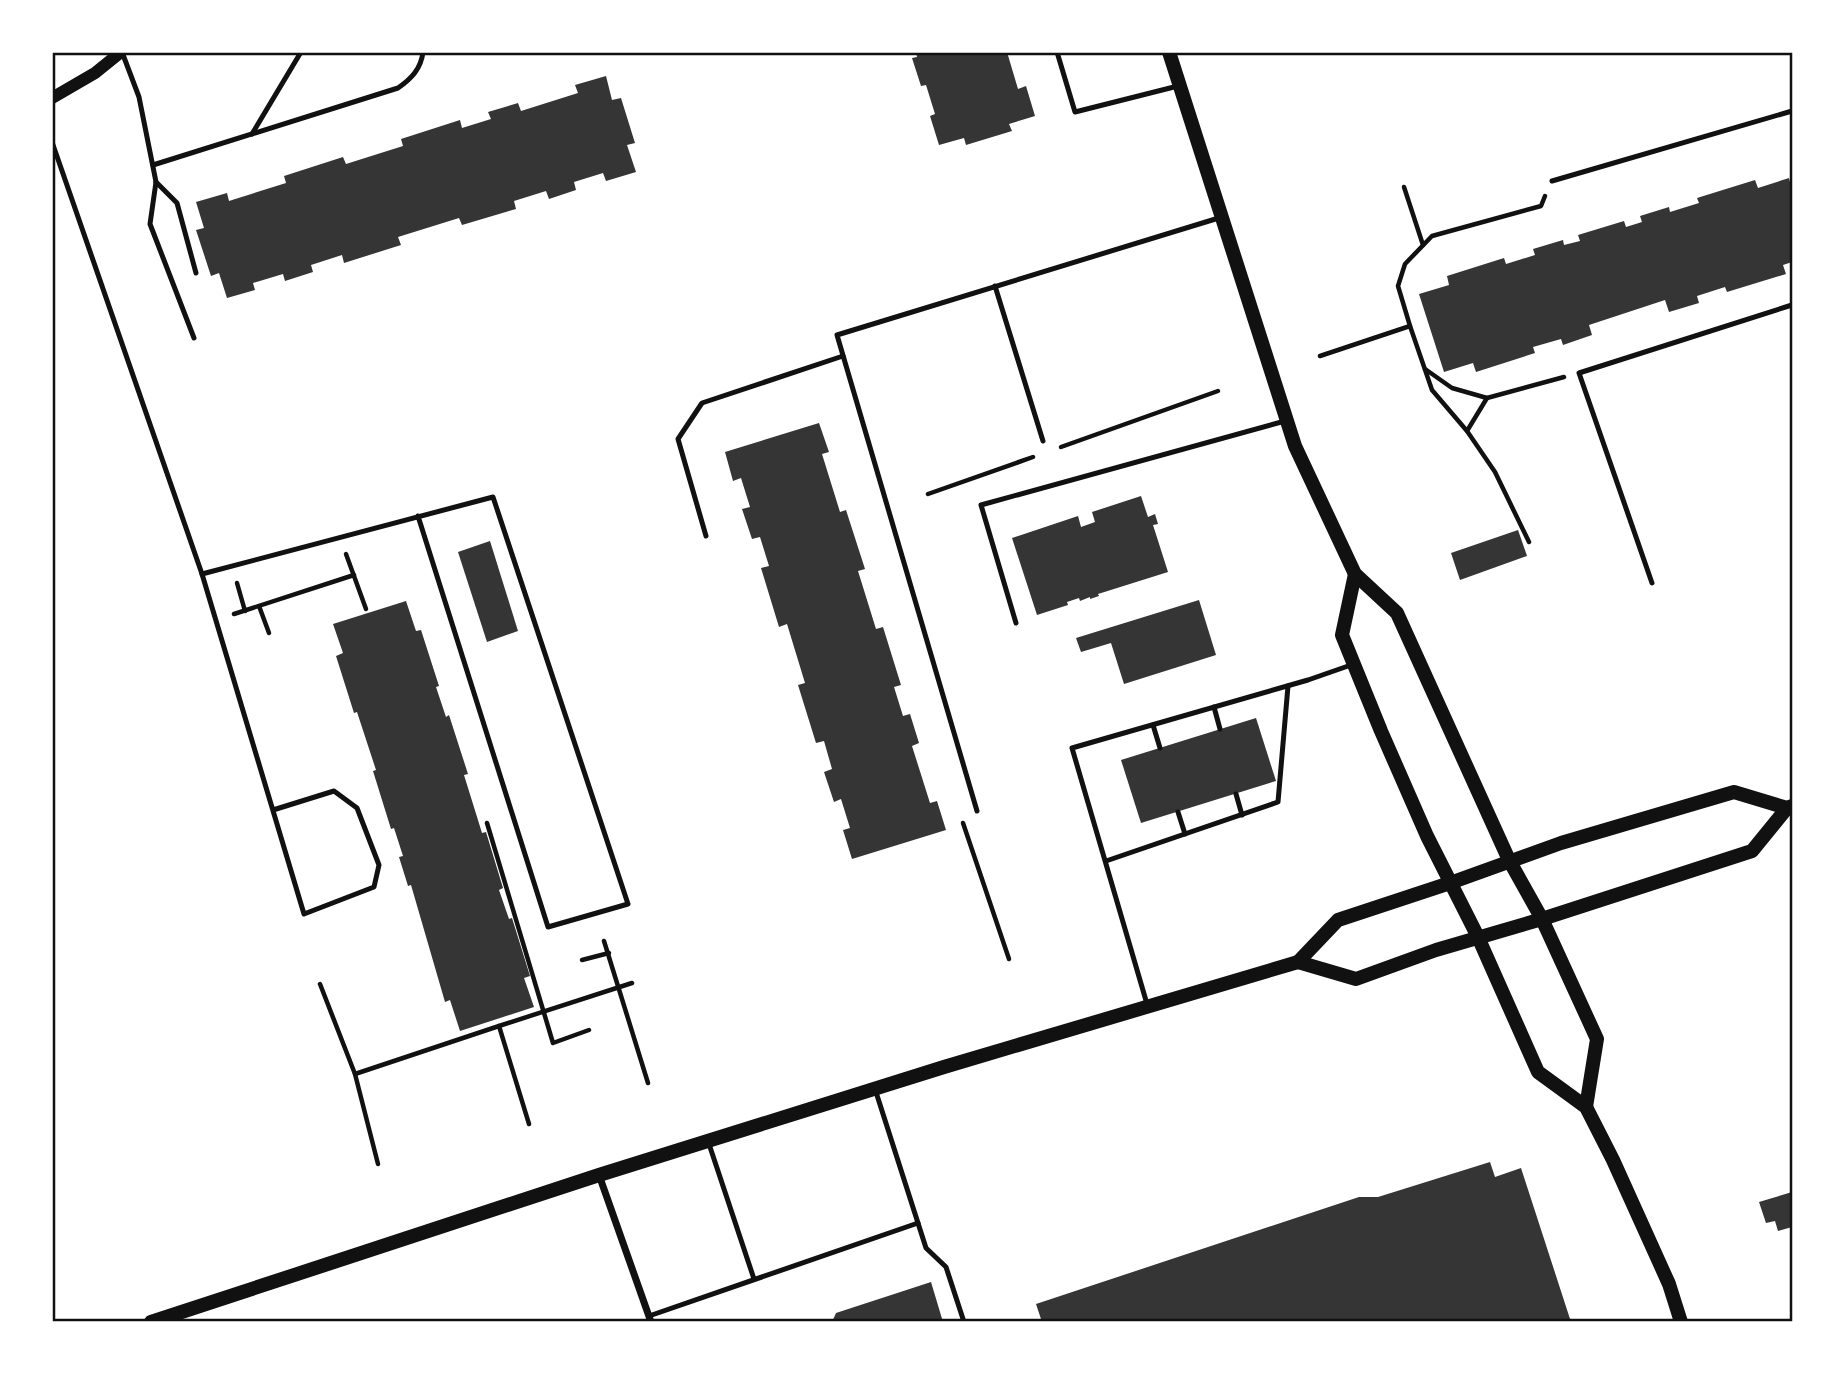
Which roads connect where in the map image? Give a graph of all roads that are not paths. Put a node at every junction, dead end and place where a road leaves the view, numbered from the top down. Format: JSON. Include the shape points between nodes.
{"nodes":[{"id":1,"x":122,"y":52,"type":"edge"},
{"id":2,"x":301,"y":52,"type":"edge"},
{"id":3,"x":423,"y":52,"type":"edge"},
{"id":4,"x":1056,"y":52,"type":"edge"},
{"id":5,"x":1169,"y":52,"type":"edge"},
{"id":6,"x":1180,"y":86,"type":"junction"},
{"id":7,"x":52,"y":99,"type":"edge"},
{"id":8,"x":1793,"y":111,"type":"edge"},
{"id":9,"x":252,"y":134,"type":"junction"},
{"id":10,"x":52,"y":142,"type":"edge"},
{"id":11,"x":153,"y":165,"type":"junction"},
{"id":12,"x":1552,"y":181,"type":"road end"},
{"id":13,"x":156,"y":182,"type":"junction"},
{"id":14,"x":1222,"y":217,"type":"junction"},
{"id":15,"x":196,"y":273,"type":"dead end"},
{"id":16,"x":995,"y":286,"type":"junction"},
{"id":17,"x":1793,"y":306,"type":"edge"},
{"id":18,"x":194,"y":338,"type":"dead end"},
{"id":19,"x":843,"y":356,"type":"junction"},
{"id":20,"x":1287,"y":420,"type":"junction"},
{"id":21,"x":1043,"y":441,"type":"dead end"},
{"id":22,"x":418,"y":516,"type":"junction"},
{"id":23,"x":706,"y":536,"type":"dead end"},
{"id":24,"x":202,"y":574,"type":"junction"},
{"id":25,"x":1355,"y":574,"type":"junction"},
{"id":26,"x":1653,"y":583,"type":"dead end"},
{"id":27,"x":1016,"y":623,"type":"dead end"},
{"id":28,"x":1352,"y":665,"type":"junction"},
{"id":29,"x":1288,"y":686,"type":"junction"},
{"id":30,"x":1214,"y":707,"type":"junction"},
{"id":31,"x":1153,"y":725,"type":"junction"},
{"id":32,"x":1220,"y":729,"type":"dead end"},
{"id":33,"x":1160,"y":748,"type":"dead end"},
{"id":34,"x":1236,"y":794,"type":"dead end"},
{"id":35,"x":1790,"y":807,"type":"edge"},
{"id":36,"x":273,"y":810,"type":"junction"},
{"id":37,"x":977,"y":811,"type":"road end"},
{"id":38,"x":1178,"y":812,"type":"dead end"},
{"id":39,"x":1242,"y":815,"type":"junction"},
{"id":40,"x":1185,"y":834,"type":"junction"},
{"id":41,"x":1509,"y":860,"type":"junction"},
{"id":42,"x":1106,"y":861,"type":"junction"},
{"id":43,"x":1450,"y":883,"type":"junction"},
{"id":44,"x":1542,"y":919,"type":"junction"},
{"id":45,"x":1478,"y":937,"type":"junction"},
{"id":46,"x":1298,"y":962,"type":"junction"},
{"id":47,"x":1148,"y":1007,"type":"junction"},
{"id":48,"x":875,"y":1089,"type":"junction"},
{"id":49,"x":1586,"y":1107,"type":"junction"},
{"id":50,"x":709,"y":1141,"type":"junction"},
{"id":51,"x":599,"y":1175,"type":"junction"},
{"id":52,"x":918,"y":1223,"type":"junction"},
{"id":53,"x":754,"y":1279,"type":"junction"},
{"id":54,"x":650,"y":1319,"type":"edge"},
{"id":55,"x":151,"y":1321,"type":"edge"},
{"id":56,"x":964,"y":1321,"type":"edge"},
{"id":57,"x":1681,"y":1321,"type":"edge"}],
"edges":[{"from":1,"to":7,"type":"street"},
{"from":1,"to":11,"type":"lane","via":[[139,97]]},
{"from":2,"to":9,"type":"lane"},
{"from":3,"to":9,"type":"lane","via":[[412,77],[398,88]]},
{"from":4,"to":6,"type":"lane","via":[[1075,112]]},
{"from":5,"to":6,"type":"main road"},
{"from":6,"to":14,"type":"main road"},
{"from":8,"to":12,"type":"lane"},
{"from":9,"to":11,"type":"lane"},
{"from":10,"to":24,"type":"lane"},
{"from":11,"to":13,"type":"lane"},
{"from":13,"to":15,"type":"lane","via":[[177,203]]},
{"from":13,"to":18,"type":"lane","via":[[150,224]]},
{"from":14,"to":16,"type":"lane"},
{"from":14,"to":20,"type":"main road"},
{"from":16,"to":19,"type":"lane","via":[[837,335]]},
{"from":16,"to":21,"type":"lane"},
{"from":17,"to":26,"type":"lane","via":[[1579,373]]},
{"from":19,"to":23,"type":"lane","via":[[702,403],[678,439]]},
{"from":19,"to":37,"type":"lane"},
{"from":20,"to":25,"type":"main road"},
{"from":20,"to":27,"type":"lane","via":[[981,505]]},
{"from":22,"to":22,"type":"lane","via":[[492,497],[628,904],[548,927]]},
{"from":22,"to":24,"type":"lane"},
{"from":24,"to":36,"type":"lane"},
{"from":25,"to":28,"type":"main road","via":[[1342,635]]},
{"from":25,"to":41,"type":"main road","via":[[1397,613]]},
{"from":28,"to":29,"type":"lane"},
{"from":28,"to":43,"type":"main road"},
{"from":29,"to":30,"type":"lane"},
{"from":29,"to":39,"type":"lane","via":[[1278,802]]},
{"from":30,"to":31,"type":"lane"},
{"from":30,"to":32,"type":"lane"},
{"from":31,"to":33,"type":"lane"},
{"from":31,"to":42,"type":"lane","via":[[1072,748]]},
{"from":34,"to":39,"type":"lane"},
{"from":35,"to":41,"type":"main road","via":[[1734,792]]},
{"from":35,"to":44,"type":"main road","via":[[1752,851]]},
{"from":36,"to":36,"type":"lane","via":[[304,914],[374,887],[379,865],[357,808],[334,792]]},
{"from":38,"to":40,"type":"lane"},
{"from":39,"to":40,"type":"lane"},
{"from":40,"to":42,"type":"lane"},
{"from":41,"to":43,"type":"main road"},
{"from":41,"to":44,"type":"main road"},
{"from":42,"to":47,"type":"lane"},
{"from":43,"to":45,"type":"main road"},
{"from":43,"to":46,"type":"main road","via":[[1338,920]]},
{"from":44,"to":45,"type":"main road"},
{"from":44,"to":49,"type":"main road","via":[[1597,1040]]},
{"from":45,"to":46,"type":"main road","via":[[1356,979]]},
{"from":45,"to":49,"type":"main road","via":[[1538,1072]]},
{"from":46,"to":47,"type":"main road"},
{"from":47,"to":48,"type":"main road"},
{"from":48,"to":50,"type":"main road"},
{"from":48,"to":52,"type":"lane"},
{"from":49,"to":57,"type":"main road","via":[[1669,1284]]},
{"from":50,"to":51,"type":"main road"},
{"from":50,"to":53,"type":"lane"},
{"from":51,"to":54,"type":"street"},
{"from":51,"to":55,"type":"main road"},
{"from":52,"to":53,"type":"lane"},
{"from":52,"to":56,"type":"lane","via":[[926,1248],[946,1267]]},
{"from":53,"to":54,"type":"lane"}]}
